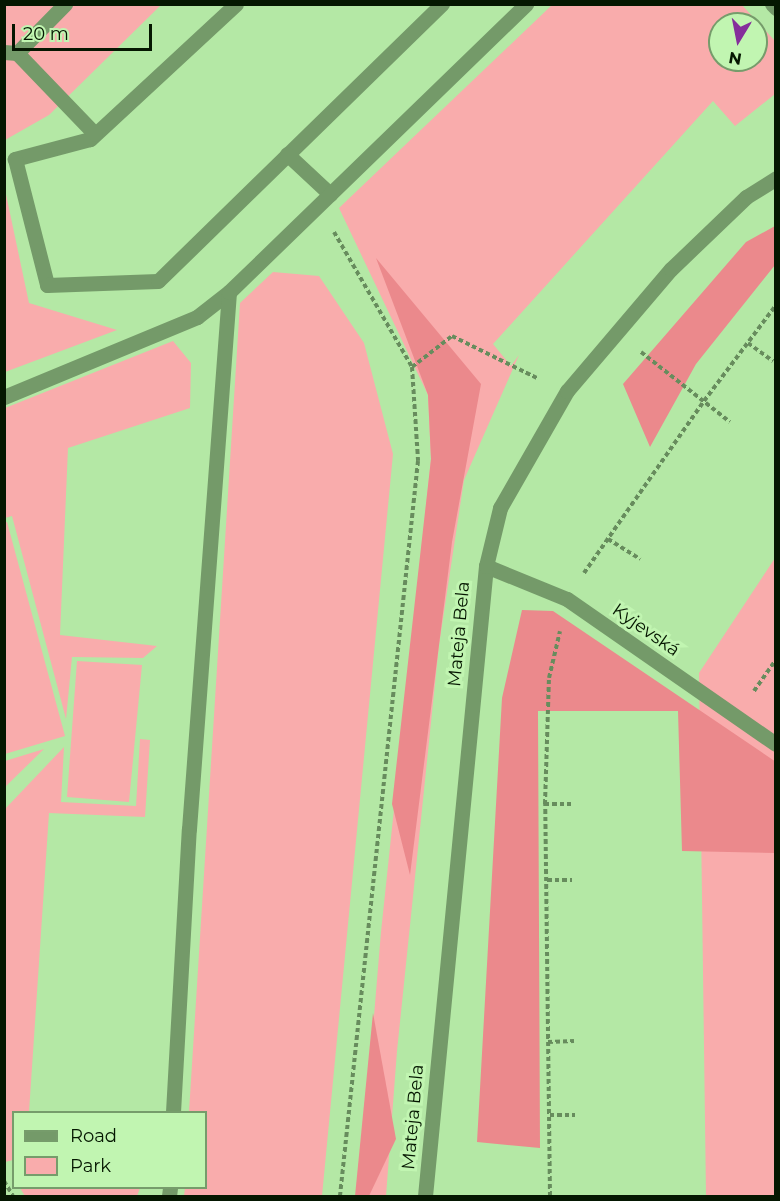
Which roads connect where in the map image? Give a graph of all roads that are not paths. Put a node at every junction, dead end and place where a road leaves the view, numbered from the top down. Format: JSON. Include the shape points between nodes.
{"nodes":[{"id":1,"x":65,"y":4,"type":"edge"},
{"id":2,"x":236,"y":4,"type":"edge"},
{"id":3,"x":442,"y":4,"type":"edge"},
{"id":4,"x":526,"y":4,"type":"edge"},
{"id":5,"x":772,"y":4,"type":"edge"},
{"id":6,"x":776,"y":8,"type":"edge"},
{"id":7,"x":11,"y":53,"type":"edge"},
{"id":8,"x":95,"y":134,"type":"junction"},
{"id":9,"x":287,"y":154,"type":"junction"},
{"id":10,"x":776,"y":178,"type":"edge"},
{"id":11,"x":330,"y":194,"type":"junction"},
{"id":12,"x":229,"y":292,"type":"junction"},
{"id":13,"x":4,"y":397,"type":"edge"},
{"id":14,"x":486,"y":566,"type":"junction"},
{"id":15,"x":776,"y":744,"type":"edge"},
{"id":16,"x":173,"y":1111,"type":"edge"},
{"id":17,"x":425,"y":1197,"type":"edge"}],
"edges":[{"from":1,"to":7,"type":"street"},
{"from":2,"to":8,"type":"street"},
{"from":3,"to":9,"type":"street"},
{"from":4,"to":11,"type":"street"},
{"from":5,"to":6,"type":"street"},
{"from":7,"to":8,"type":"street"},
{"from":8,"to":9,"type":"street","via":[[90,139],[15,159],[47,285],[158,281]]},
{"from":9,"to":11,"type":"street"},
{"from":10,"to":14,"type":"street","name":"Mateja Bela","via":[[746,197],[680,261],[567,391],[500,508]]},
{"from":11,"to":12,"type":"street"},
{"from":12,"to":13,"type":"street","via":[[197,317]]},
{"from":12,"to":16,"type":"street","via":[[189,829]]},
{"from":14,"to":15,"type":"street","name":"Kyjevská","via":[[567,599]]},
{"from":14,"to":17,"type":"street","name":"Mateja Bela"}]}
